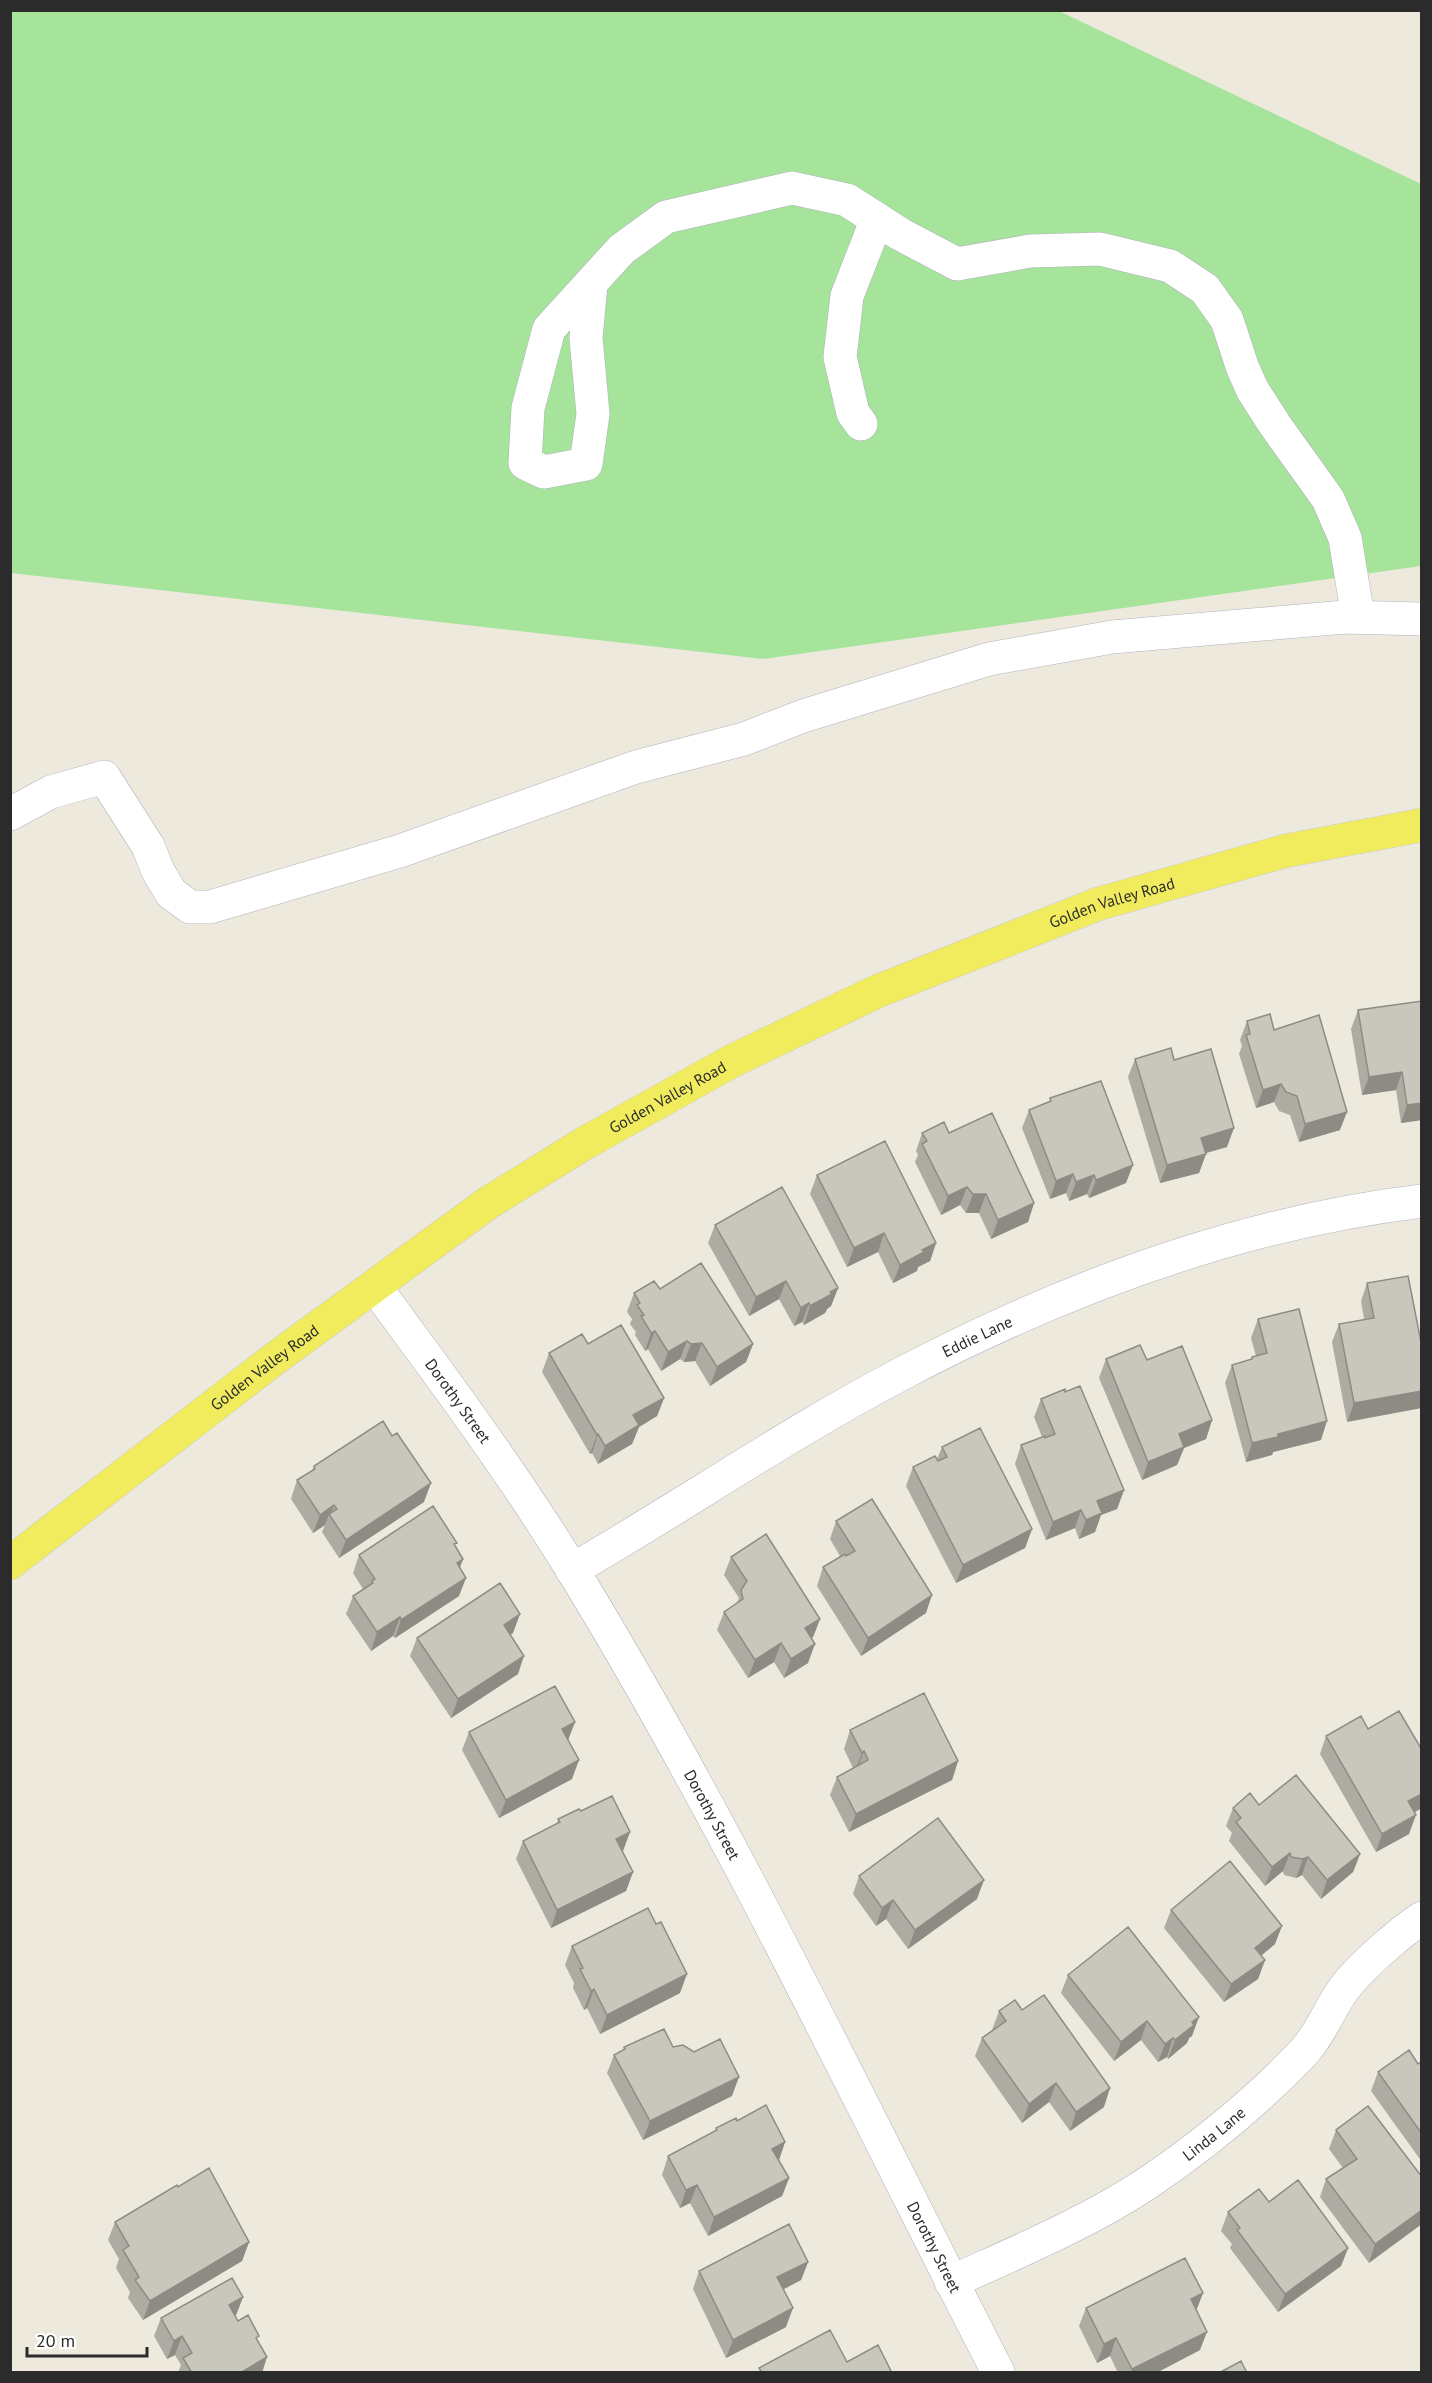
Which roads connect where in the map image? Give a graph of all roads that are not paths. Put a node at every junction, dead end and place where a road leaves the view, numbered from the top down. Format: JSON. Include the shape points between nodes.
{"nodes":[{"id":1,"x":878,"y":219,"type":"junction"},
{"id":2,"x":591,"y":284,"type":"junction"},
{"id":3,"x":861,"y":424,"type":"dead end"},
{"id":4,"x":1358,"y":617,"type":"junction"},
{"id":5,"x":1422,"y":619,"type":"edge"},
{"id":6,"x":10,"y":814,"type":"edge"},
{"id":7,"x":1422,"y":825,"type":"edge"},
{"id":8,"x":1422,"y":1201,"type":"edge"},
{"id":9,"x":375,"y":1287,"type":"junction"},
{"id":10,"x":10,"y":1563,"type":"edge"},
{"id":11,"x":572,"y":1570,"type":"junction"},
{"id":12,"x":1422,"y":1918,"type":"edge"},
{"id":13,"x":951,"y":2282,"type":"junction"},
{"id":14,"x":998,"y":2373,"type":"edge"}],
"edges":[{"from":1,"to":2,"type":"street","via":[[847,200],[792,188],[666,218],[622,249]]},
{"from":1,"to":3,"type":"street","via":[[847,296],[840,357],[853,413]]},
{"from":1,"to":4,"type":"street","via":[[957,264],[1030,251],[1100,249],[1170,266],[1205,289],[1227,320],[1252,389],[1328,499],[1345,538]]},
{"from":2,"to":2,"type":"street","via":[[549,329],[528,408],[525,463],[544,472],[586,464],[593,414],[586,338]]},
{"from":4,"to":5,"type":"street"},
{"from":4,"to":6,"type":"street","via":[[1112,637],[989,659],[803,716],[744,739],[636,767],[400,851],[210,908],[190,907],[171,893],[148,846],[104,777],[51,792]]},
{"from":7,"to":9,"type":"main road","name":"Golden Valley Road","via":[[1285,851],[1098,904],[878,990],[732,1061],[585,1143],[488,1203]]},
{"from":8,"to":11,"type":"street","name":"Eddie Lane","via":[[1361,1208],[1232,1238],[1131,1271],[1030,1312],[903,1373]]},
{"from":9,"to":10,"type":"main road","name":"Golden Valley Road","via":[[273,1360]]},
{"from":9,"to":11,"type":"street","name":"Dorothy Street"},
{"from":11,"to":13,"type":"street","name":"Dorothy Street","via":[[692,1776]]},
{"from":12,"to":13,"type":"street","name":"Linda Lane","via":[[1350,1982],[1304,2052],[1200,2144],[1145,2184],[1088,2217]]},
{"from":13,"to":14,"type":"street","name":"Dorothy Street"}]}
